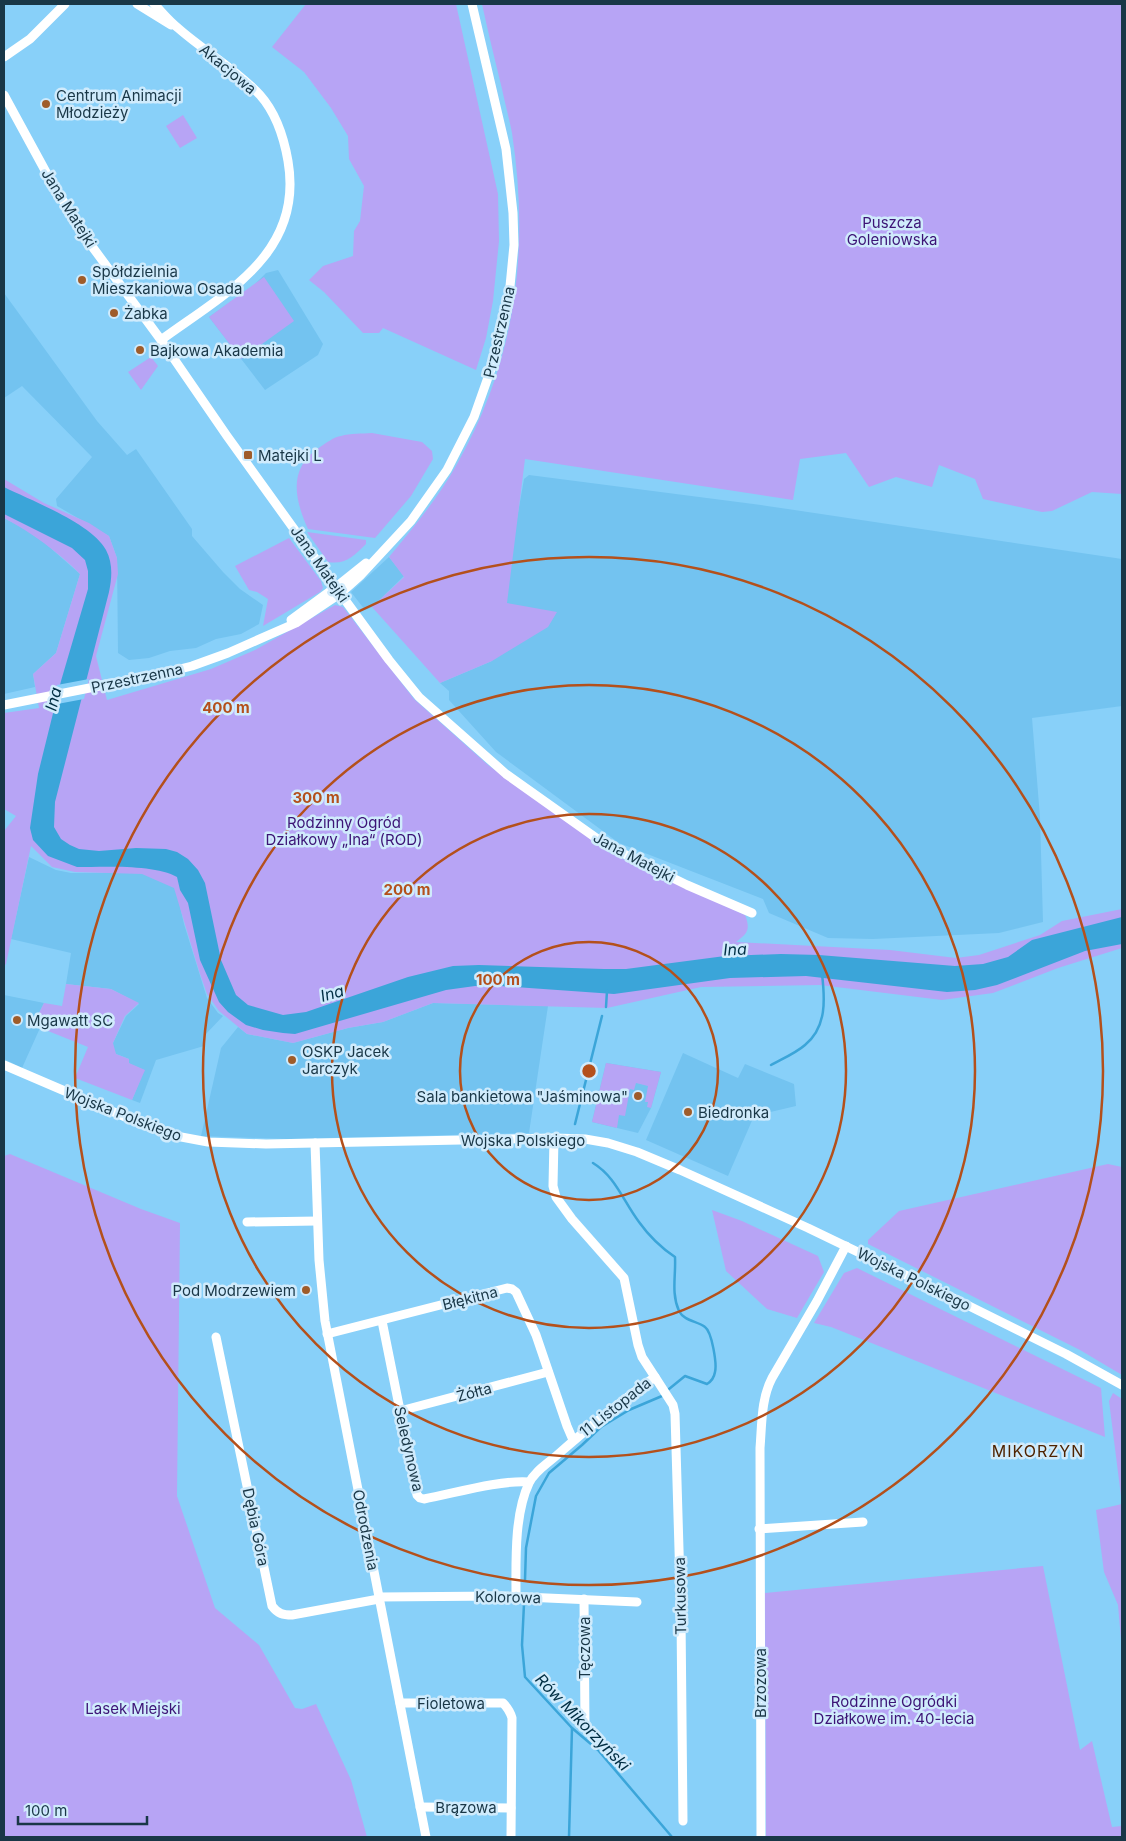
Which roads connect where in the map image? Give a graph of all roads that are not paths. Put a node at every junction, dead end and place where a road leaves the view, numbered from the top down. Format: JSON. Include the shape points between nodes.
{"nodes":[{"id":1,"x":65,"y":4,"type":"edge"},
{"id":2,"x":137,"y":4,"type":"edge"},
{"id":3,"x":154,"y":4,"type":"edge"},
{"id":4,"x":472,"y":4,"type":"edge"},
{"id":5,"x":177,"y":28,"type":"junction"},
{"id":6,"x":4,"y":57,"type":"edge"},
{"id":7,"x":4,"y":95,"type":"edge"},
{"id":8,"x":161,"y":340,"type":"junction"},
{"id":9,"x":339,"y":590,"type":"junction"},
{"id":10,"x":4,"y":706,"type":"edge"},
{"id":11,"x":752,"y":913,"type":"dead end"},
{"id":12,"x":4,"y":1065,"type":"edge"},
{"id":13,"x":554,"y":1138,"type":"junction"},
{"id":14,"x":316,"y":1143,"type":"junction"},
{"id":15,"x":317,"y":1221,"type":"junction"},
{"id":16,"x":247,"y":1222,"type":"dead end"},
{"id":17,"x":846,"y":1246,"type":"junction"},
{"id":18,"x":382,"y":1321,"type":"junction"},
{"id":19,"x":327,"y":1334,"type":"junction"},
{"id":20,"x":216,"y":1337,"type":"dead end"},
{"id":21,"x":548,"y":1372,"type":"junction"},
{"id":22,"x":655,"y":1377,"type":"junction"},
{"id":23,"x":1122,"y":1385,"type":"edge"},
{"id":24,"x":400,"y":1411,"type":"junction"},
{"id":25,"x":573,"y":1440,"type":"junction"},
{"id":26,"x":529,"y":1482,"type":"junction"},
{"id":27,"x":863,"y":1522,"type":"dead end"},
{"id":28,"x":759,"y":1529,"type":"junction"},
{"id":29,"x":516,"y":1596,"type":"junction"},
{"id":30,"x":379,"y":1598,"type":"junction"},
{"id":31,"x":584,"y":1599,"type":"junction"},
{"id":32,"x":638,"y":1602,"type":"dead end"},
{"id":33,"x":400,"y":1703,"type":"junction"},
{"id":34,"x":585,"y":1726,"type":"dead end"},
{"id":35,"x":420,"y":1807,"type":"junction"},
{"id":36,"x":511,"y":1808,"type":"junction"},
{"id":37,"x":683,"y":1821,"type":"dead end"},
{"id":38,"x":426,"y":1837,"type":"edge"},
{"id":39,"x":511,"y":1837,"type":"edge"},
{"id":40,"x":761,"y":1837,"type":"edge"}],
"edges":[{"from":1,"to":6,"type":"street","via":[[30,39]]},
{"from":2,"to":5,"type":"street"},
{"from":3,"to":5,"type":"street"},
{"from":4,"to":9,"type":"street","name":"Przestrzenna","via":[[506,150],[510,181],[514,245],[508,307],[495,360],[474,417],[446,470],[411,521],[360,576]]},
{"from":5,"to":8,"type":"street","name":"Akacjowa","via":[[247,83],[268,106],[282,134],[291,175],[288,208],[278,237],[264,258],[252,272]]},
{"from":7,"to":8,"type":"street","name":"Jana Matejki","via":[[91,245]]},
{"from":8,"to":9,"type":"street","name":"Jana Matejki"},
{"from":9,"to":10,"type":"street","name":"Przestrzenna","via":[[310,615],[228,654],[192,666]]},
{"from":9,"to":11,"type":"street","name":"Jana Matejki","via":[[419,697],[506,774],[606,845]]},
{"from":12,"to":14,"type":"street","name":"Wojska Polskiego","via":[[176,1136],[208,1142]]},
{"from":13,"to":14,"type":"street","name":"Wojska Polskiego"},
{"from":13,"to":17,"type":"street","name":"Wojska Polskiego","via":[[596,1140],[637,1152]]},
{"from":13,"to":22,"type":"street","name":"11 Listopada","via":[[553,1186],[556,1196],[624,1278],[638,1345]]},
{"from":14,"to":15,"type":"street","name":"Odrodzenia"},
{"from":15,"to":16,"type":"street"},
{"from":15,"to":19,"type":"street","name":"Odrodzenia"},
{"from":17,"to":23,"type":"street","name":"Wojska Polskiego"},
{"from":17,"to":28,"type":"street","name":"Brzozowa","via":[[766,1389],[760,1448]]},
{"from":18,"to":19,"type":"street","name":"Błękitna"},
{"from":18,"to":21,"type":"street","name":"Błękitna","via":[[512,1289],[528,1317]]},
{"from":18,"to":24,"type":"street","name":"Seledynowa"},
{"from":19,"to":30,"type":"street","name":"Odrodzenia"},
{"from":20,"to":30,"type":"street","name":"Dębia Góra","via":[[272,1606],[276,1612],[292,1615]]},
{"from":21,"to":24,"type":"street","name":"Żółta"},
{"from":21,"to":25,"type":"street","name":"Błękitna"},
{"from":22,"to":25,"type":"street","name":"11 Listopada"},
{"from":22,"to":37,"type":"street","name":"Turkusowa","via":[[675,1414]]},
{"from":24,"to":26,"type":"street","name":"Seledynowa","via":[[415,1488],[420,1498]]},
{"from":25,"to":26,"type":"street","name":"11 Listopada"},
{"from":26,"to":29,"type":"street","name":"11 Listopada","via":[[518,1533]]},
{"from":27,"to":28,"type":"street"},
{"from":28,"to":40,"type":"street","name":"Brzozowa"},
{"from":29,"to":30,"type":"street","name":"Kolorowa"},
{"from":29,"to":31,"type":"street","name":"Kolorowa"},
{"from":30,"to":33,"type":"street","name":"Odrodzenia"},
{"from":31,"to":32,"type":"street","name":"Kolorowa"},
{"from":31,"to":34,"type":"street","name":"Tęczowa"},
{"from":33,"to":35,"type":"street","name":"Odrodzenia"},
{"from":33,"to":36,"type":"street","name":"Fioletowa","via":[[503,1703],[512,1718]]},
{"from":35,"to":36,"type":"street","name":"Brązowa"},
{"from":35,"to":38,"type":"street","name":"Odrodzenia"},
{"from":36,"to":39,"type":"street"}]}
